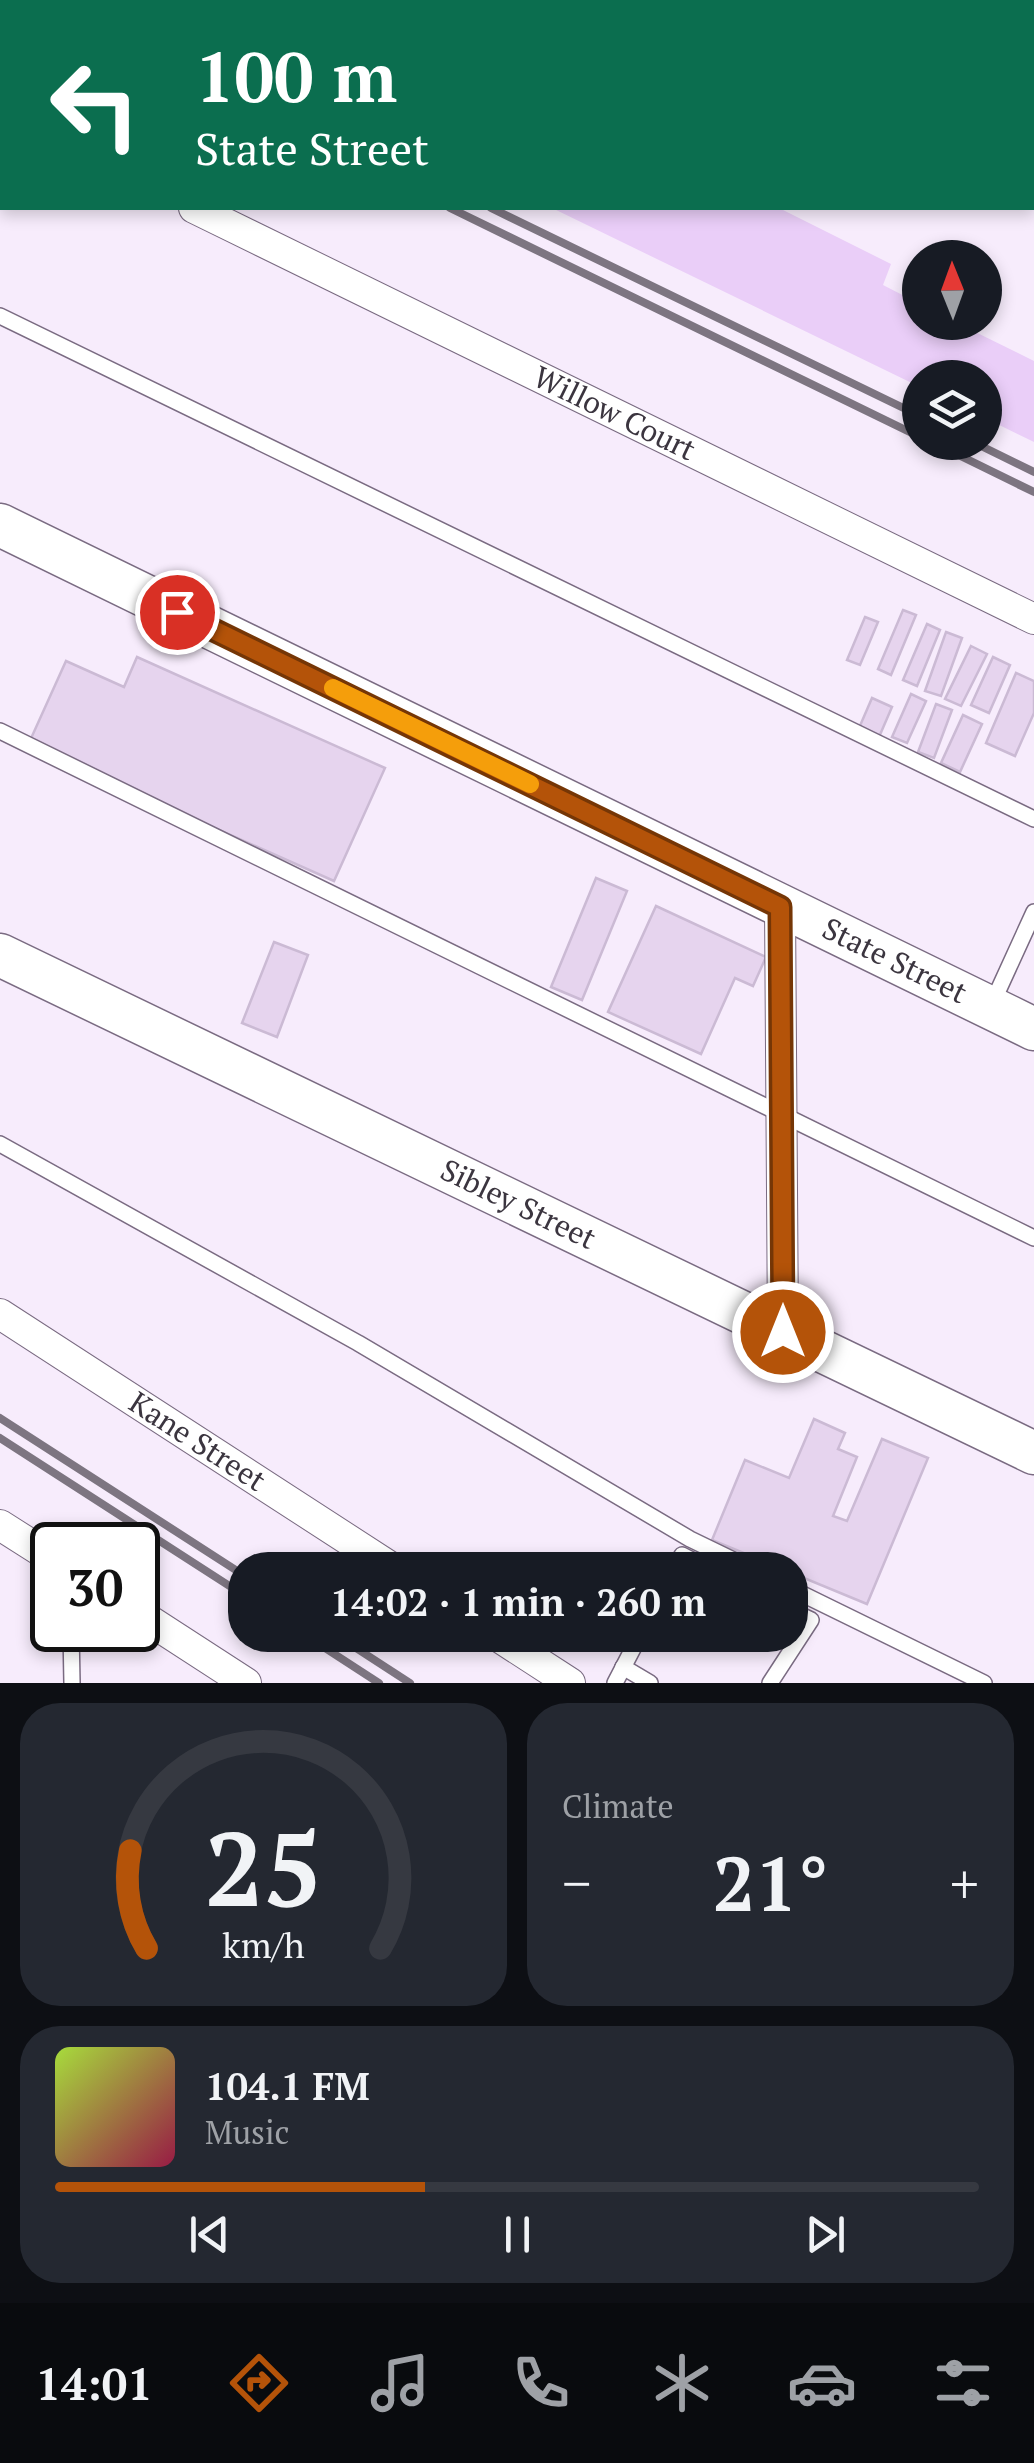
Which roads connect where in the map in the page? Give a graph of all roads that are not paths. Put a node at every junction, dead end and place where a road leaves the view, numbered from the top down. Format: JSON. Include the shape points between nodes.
{"nodes":[{"id":1,"x":198,"y":210,"type":"edge"},
{"id":2,"x":0,"y":316,"type":"edge"},
{"id":3,"x":0,"y":525,"type":"edge"},
{"id":4,"x":1034,"y":619,"type":"edge"},
{"id":5,"x":0,"y":731,"type":"edge"},
{"id":6,"x":1034,"y":819,"type":"edge"},
{"id":7,"x":780,"y":907,"type":"junction"},
{"id":8,"x":1034,"y":912,"type":"edge"},
{"id":9,"x":0,"y":955,"type":"edge"},
{"id":10,"x":990,"y":1008,"type":"junction"},
{"id":11,"x":1034,"y":1029,"type":"edge"},
{"id":12,"x":781,"y":1115,"type":"junction"},
{"id":13,"x":0,"y":1144,"type":"edge"},
{"id":14,"x":1034,"y":1238,"type":"edge"},
{"id":15,"x":0,"y":1314,"type":"edge"},
{"id":16,"x":783,"y":1332,"type":"junction"},
{"id":17,"x":1034,"y":1453,"type":"edge"},
{"id":18,"x":0,"y":1526,"type":"edge"},
{"id":19,"x":690,"y":1538,"type":"junction"},
{"id":20,"x":30,"y":1544,"type":"edge"},
{"id":21,"x":368,"y":1552,"type":"edge"},
{"id":22,"x":683,"y":1552,"type":"edge"},
{"id":23,"x":718,"y":1552,"type":"edge"},
{"id":24,"x":808,"y":1596,"type":"edge"},
{"id":25,"x":822,"y":1603,"type":"junction"},
{"id":26,"x":808,"y":1619,"type":"edge"},
{"id":27,"x":811,"y":1620,"type":"junction"},
{"id":28,"x":160,"y":1627,"type":"edge"},
{"id":29,"x":71,"y":1652,"type":"edge"},
{"id":30,"x":522,"y":1652,"type":"edge"},
{"id":31,"x":631,"y":1652,"type":"edge"},
{"id":32,"x":623,"y":1667,"type":"junction"},
{"id":33,"x":72,"y":1683,"type":"edge"},
{"id":34,"x":246,"y":1683,"type":"edge"},
{"id":35,"x":570,"y":1683,"type":"edge"},
{"id":36,"x":614,"y":1683,"type":"edge"},
{"id":37,"x":650,"y":1683,"type":"edge"},
{"id":38,"x":770,"y":1683,"type":"edge"},
{"id":39,"x":984,"y":1683,"type":"edge"}],
"edges":[{"from":1,"to":4,"type":"street","name":"Willow Court"},
{"from":2,"to":6,"type":"lane"},
{"from":3,"to":7,"type":"street","name":"State Street"},
{"from":5,"to":12,"type":"lane"},
{"from":7,"to":10,"type":"street","name":"State Street"},
{"from":7,"to":12,"type":"street"},
{"from":8,"to":10,"type":"lane"},
{"from":9,"to":16,"type":"street","name":"Sibley Street"},
{"from":10,"to":11,"type":"street","name":"State Street"},
{"from":12,"to":14,"type":"lane"},
{"from":12,"to":16,"type":"street"},
{"from":13,"to":19,"type":"lane","via":[[358,1342]]},
{"from":15,"to":21,"type":"street","name":"Kane Street"},
{"from":16,"to":17,"type":"street","name":"Sibley Street"},
{"from":18,"to":20,"type":"street"},
{"from":19,"to":22,"type":"lane"},
{"from":19,"to":23,"type":"lane"},
{"from":24,"to":25,"type":"lane"},
{"from":25,"to":27,"type":"lane"},
{"from":25,"to":39,"type":"lane"},
{"from":26,"to":27,"type":"lane"},
{"from":27,"to":38,"type":"lane"},
{"from":28,"to":34,"type":"street"},
{"from":29,"to":33,"type":"lane"},
{"from":30,"to":35,"type":"street"},
{"from":31,"to":32,"type":"lane"},
{"from":32,"to":36,"type":"lane"},
{"from":32,"to":37,"type":"lane"}]}
